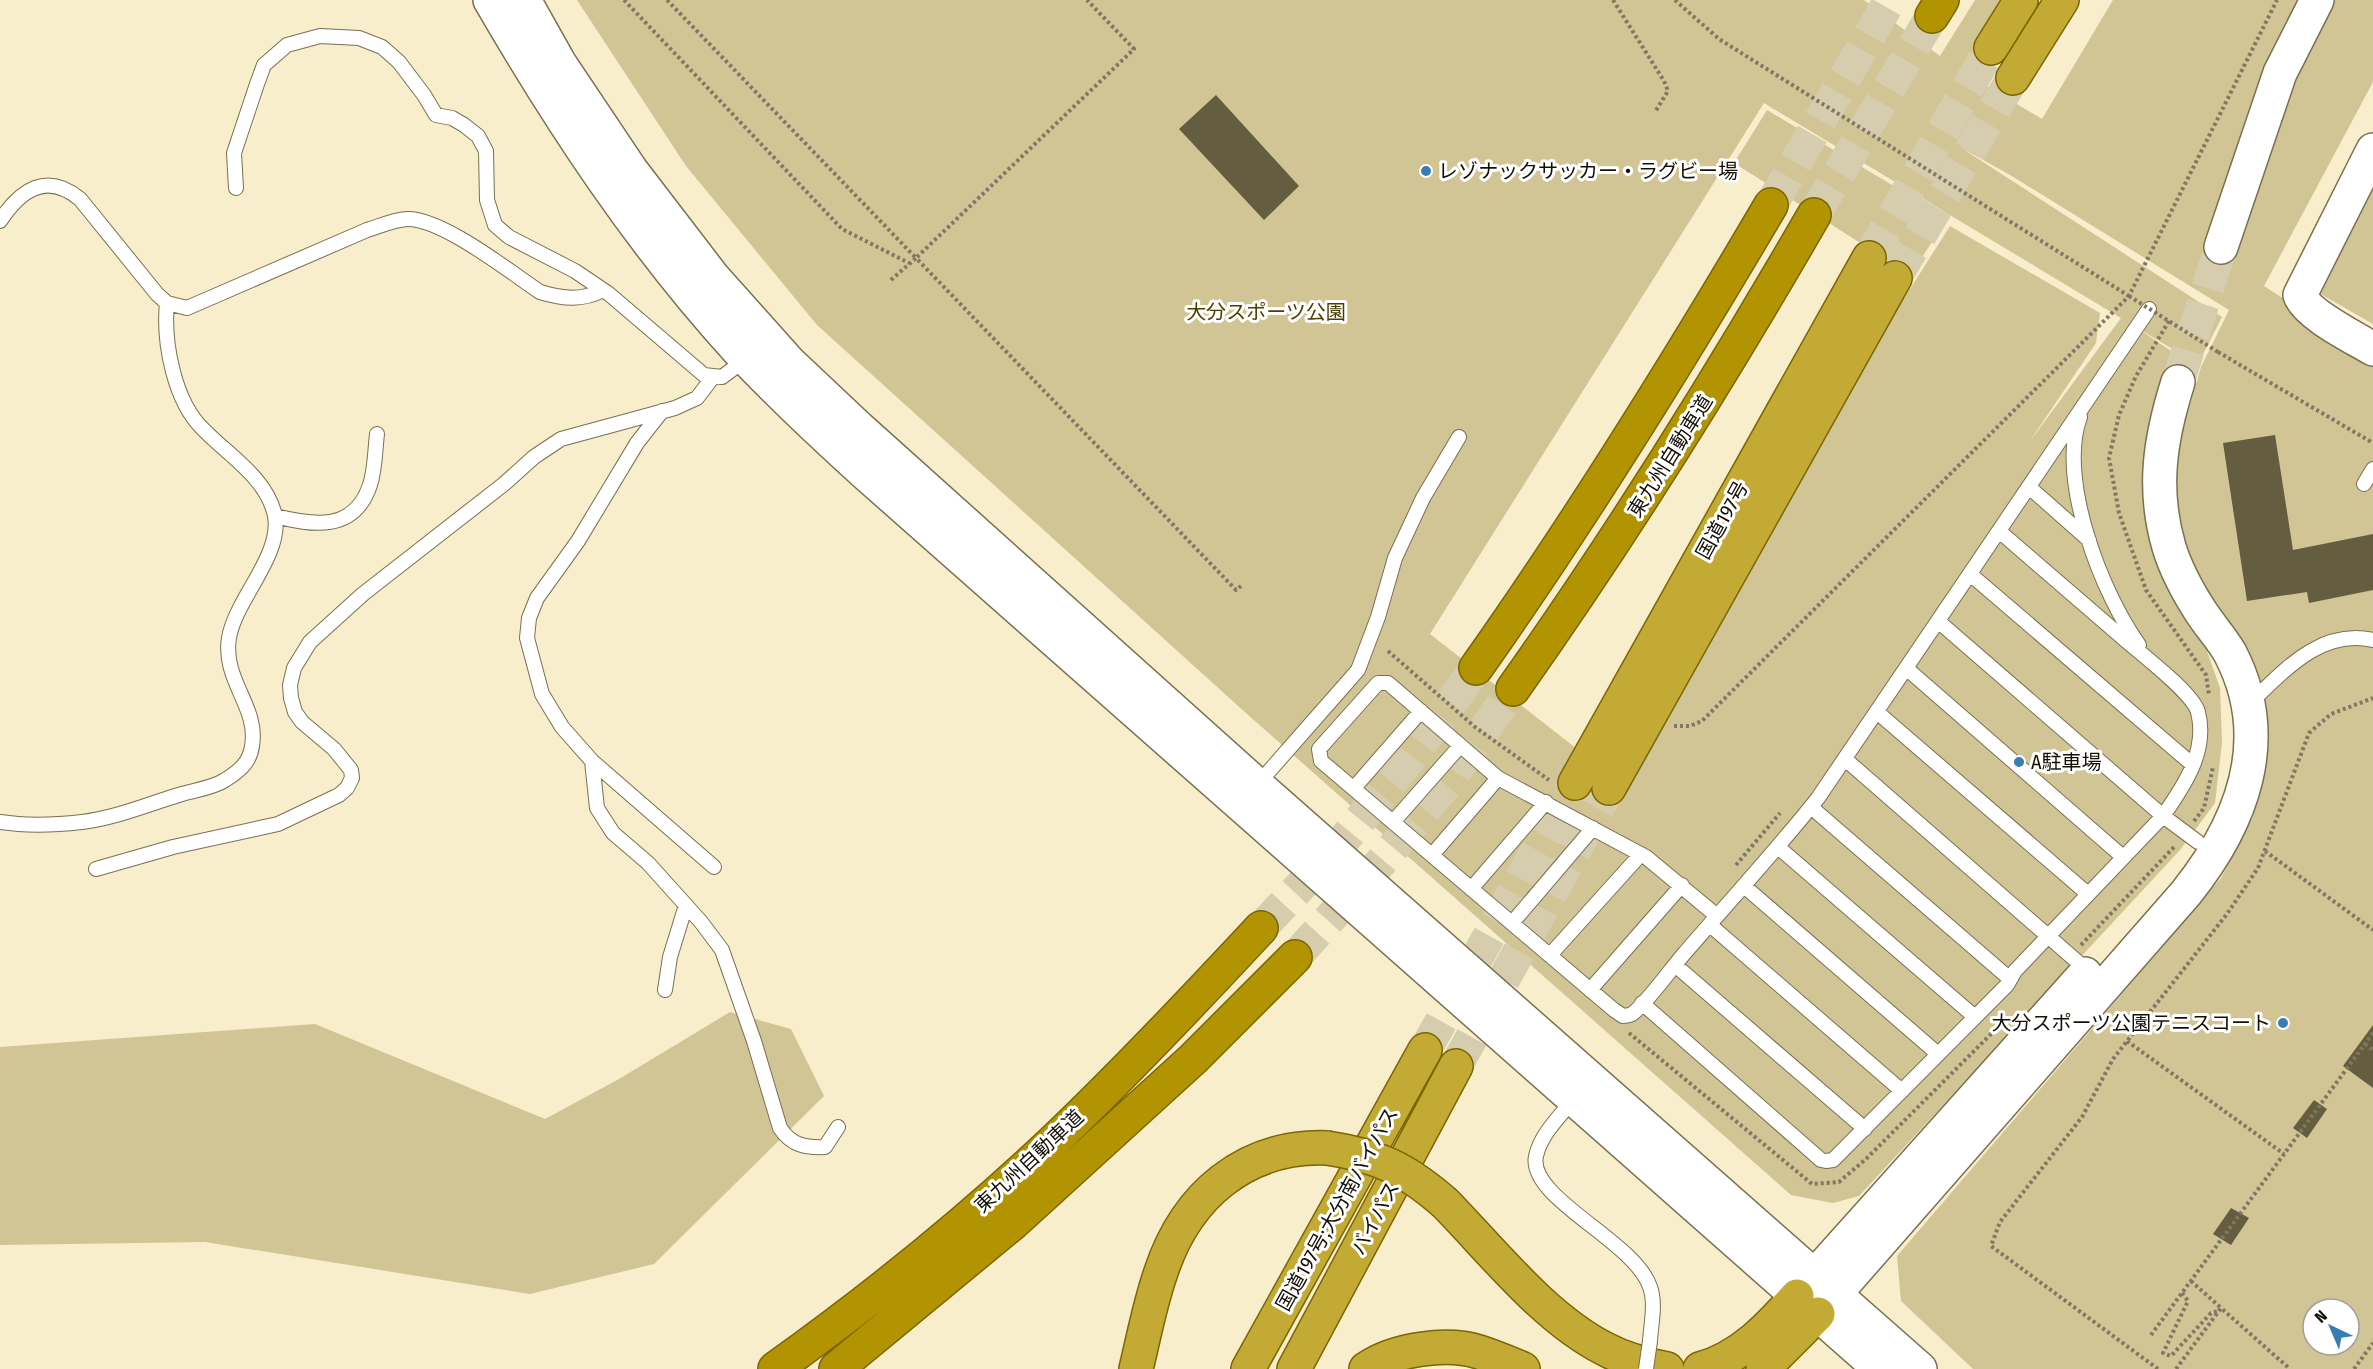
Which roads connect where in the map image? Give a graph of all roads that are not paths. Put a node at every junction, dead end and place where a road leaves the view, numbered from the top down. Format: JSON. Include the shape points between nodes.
{"nodes":[{"id":1,"x":490,"y":0,"type":"edge"},
{"id":2,"x":524,"y":0,"type":"edge"},
{"id":3,"x":2021,"y":0,"type":"edge"},
{"id":4,"x":2062,"y":0,"type":"edge"},
{"id":5,"x":2317,"y":0,"type":"edge"},
{"id":6,"x":1991,"y":48,"type":"tunnel mouth"},
{"id":7,"x":2013,"y":78,"type":"tunnel mouth"},
{"id":8,"x":2373,"y":150,"type":"edge"},
{"id":9,"x":236,"y":188,"type":"dead end"},
{"id":10,"x":1771,"y":205,"type":"tunnel mouth"},
{"id":11,"x":1814,"y":215,"type":"tunnel mouth"},
{"id":12,"x":0,"y":221,"type":"edge"},
{"id":13,"x":2221,"y":247,"type":"tunnel mouth"},
{"id":14,"x":1869,"y":258,"type":"tunnel mouth"},
{"id":15,"x":1895,"y":278,"type":"tunnel mouth"},
{"id":16,"x":603,"y":290,"type":"junction"},
{"id":17,"x":167,"y":303,"type":"junction"},
{"id":18,"x":2141,"y":307,"type":"road end"},
{"id":19,"x":2373,"y":349,"type":"edge"},
{"id":20,"x":758,"y":350,"type":"junction"},
{"id":21,"x":713,"y":377,"type":"junction"},
{"id":22,"x":2178,"y":382,"type":"tunnel mouth"},
{"id":23,"x":2085,"y":404,"type":"junction"},
{"id":24,"x":662,"y":411,"type":"junction"},
{"id":25,"x":377,"y":434,"type":"dead end"},
{"id":26,"x":1459,"y":437,"type":"dead end"},
{"id":27,"x":2373,"y":469,"type":"edge"},
{"id":28,"x":2364,"y":484,"type":"dead end"},
{"id":29,"x":2029,"y":487,"type":"junction"},
{"id":30,"x":274,"y":516,"type":"junction"},
{"id":31,"x":1999,"y":531,"type":"junction"},
{"id":32,"x":2089,"y":540,"type":"junction"},
{"id":33,"x":1970,"y":574,"type":"junction"},
{"id":34,"x":2202,"y":614,"type":"junction"},
{"id":35,"x":1938,"y":621,"type":"junction"},
{"id":36,"x":2373,"y":640,"type":"edge"},
{"id":37,"x":2151,"y":662,"type":"junction"},
{"id":38,"x":1476,"y":668,"type":"tunnel mouth"},
{"id":39,"x":1906,"y":668,"type":"junction"},
{"id":40,"x":1358,"y":670,"type":"junction"},
{"id":41,"x":1375,"y":685,"type":"junction"},
{"id":42,"x":1513,"y":689,"type":"tunnel mouth"},
{"id":43,"x":2247,"y":707,"type":"junction"},
{"id":44,"x":1421,"y":711,"type":"junction"},
{"id":45,"x":1877,"y":712,"type":"junction"},
{"id":46,"x":1460,"y":746,"type":"junction"},
{"id":47,"x":1845,"y":759,"type":"junction"},
{"id":48,"x":592,"y":761,"type":"junction"},
{"id":49,"x":2193,"y":765,"type":"junction"},
{"id":50,"x":1498,"y":778,"type":"junction"},
{"id":51,"x":1564,"y":782,"type":"tunnel mouth"},
{"id":52,"x":1354,"y":788,"type":"junction"},
{"id":53,"x":1609,"y":788,"type":"tunnel mouth"},
{"id":54,"x":1249,"y":795,"type":"junction"},
{"id":55,"x":1546,"y":802,"type":"junction"},
{"id":56,"x":1811,"y":807,"type":"junction"},
{"id":57,"x":2163,"y":816,"type":"junction"},
{"id":58,"x":0,"y":822,"type":"edge"},
{"id":59,"x":1393,"y":822,"type":"junction"},
{"id":60,"x":1593,"y":828,"type":"junction"},
{"id":61,"x":2198,"y":842,"type":"junction"},
{"id":62,"x":1778,"y":847,"type":"junction"},
{"id":63,"x":1641,"y":854,"type":"junction"},
{"id":64,"x":1432,"y":855,"type":"junction"},
{"id":65,"x":2123,"y":857,"type":"junction"},
{"id":66,"x":714,"y":867,"type":"dead end"},
{"id":67,"x":96,"y":869,"type":"dead end"},
{"id":68,"x":1682,"y":885,"type":"junction"},
{"id":69,"x":1744,"y":886,"type":"junction"},
{"id":70,"x":1471,"y":889,"type":"junction"},
{"id":71,"x":2088,"y":894,"type":"junction"},
{"id":72,"x":686,"y":905,"type":"junction"},
{"id":73,"x":1714,"y":920,"type":"junction"},
{"id":74,"x":1512,"y":923,"type":"junction"},
{"id":75,"x":1261,"y":928,"type":"tunnel mouth"},
{"id":76,"x":2047,"y":935,"type":"junction"},
{"id":77,"x":1550,"y":956,"type":"junction"},
{"id":78,"x":1295,"y":957,"type":"tunnel mouth"},
{"id":79,"x":1675,"y":965,"type":"junction"},
{"id":80,"x":2088,"y":971,"type":"junction"},
{"id":81,"x":2010,"y":979,"type":"junction"},
{"id":82,"x":665,"y":990,"type":"dead end"},
{"id":83,"x":1590,"y":990,"type":"junction"},
{"id":84,"x":1642,"y":1003,"type":"junction"},
{"id":85,"x":1975,"y":1017,"type":"junction"},
{"id":86,"x":1425,"y":1050,"type":"tunnel mouth"},
{"id":87,"x":1938,"y":1054,"type":"junction"},
{"id":88,"x":1456,"y":1066,"type":"tunnel mouth"},
{"id":89,"x":1583,"y":1089,"type":"junction"},
{"id":90,"x":1902,"y":1091,"type":"junction"},
{"id":91,"x":837,"y":1127,"type":"dead end"},
{"id":92,"x":1865,"y":1129,"type":"junction"},
{"id":93,"x":1816,"y":1295,"type":"junction"},
{"id":94,"x":775,"y":1369,"type":"edge"},
{"id":95,"x":836,"y":1369,"type":"edge"},
{"id":96,"x":1136,"y":1369,"type":"edge"},
{"id":97,"x":1248,"y":1369,"type":"edge"},
{"id":98,"x":1294,"y":1369,"type":"edge"},
{"id":99,"x":1366,"y":1369,"type":"edge"},
{"id":100,"x":1523,"y":1369,"type":"edge"},
{"id":101,"x":1646,"y":1369,"type":"edge"},
{"id":102,"x":1667,"y":1369,"type":"edge"},
{"id":103,"x":1700,"y":1369,"type":"edge"},
{"id":104,"x":1763,"y":1369,"type":"edge"},
{"id":105,"x":1880,"y":1369,"type":"edge"},
{"id":106,"x":1920,"y":1369,"type":"edge"}],
"edges":[{"from":1,"to":20,"type":"street","via":[[600,176],[697,302]]},
{"from":2,"to":20,"type":"street","via":[[560,64],[631,170],[713,277]]},
{"from":3,"to":6,"type":"highway"},
{"from":4,"to":7,"type":"highway"},
{"from":5,"to":13,"type":"street","via":[[2280,74]]},
{"from":8,"to":19,"type":"street","via":[[2300,295],[2317,314]]},
{"from":9,"to":16,"type":"lane","via":[[234,153],[264,65],[287,45],[320,36],[359,38],[382,47],[399,62],[436,115],[452,118],[478,136],[486,151],[487,200],[495,225],[509,237]]},
{"from":10,"to":38,"type":"highway","via":[[1606,476]]},
{"from":11,"to":42,"type":"highway","name":"東九州自動車道","via":[[1713,388]]},
{"from":12,"to":17,"type":"lane","via":[[13,202],[33,188],[44,184],[67,189],[80,199]]},
{"from":14,"to":51,"type":"highway","name":"国道197号"},
{"from":15,"to":53,"type":"highway","name":"国道197号"},
{"from":16,"to":17,"type":"lane","via":[[575,299],[540,292],[448,231],[409,219],[367,230],[198,305],[187,308]]},
{"from":16,"to":21,"type":"lane","via":[[704,375]]},
{"from":17,"to":30,"type":"lane","via":[[166,335],[181,395],[201,428],[252,474]]},
{"from":18,"to":23,"type":"lane"},
{"from":20,"to":21,"type":"lane","via":[[722,377]]},
{"from":20,"to":54,"type":"street","via":[[778,392],[866,474]]},
{"from":21,"to":24,"type":"lane","via":[[697,398]]},
{"from":22,"to":34,"type":"street","via":[[2163,436],[2161,502],[2174,562]]},
{"from":23,"to":29,"type":"lane"},
{"from":23,"to":32,"type":"lane","via":[[2073,443],[2077,490]]},
{"from":24,"to":48,"type":"lane","via":[[637,443],[578,541],[537,598],[529,618],[527,638],[542,694],[562,727]]},
{"from":24,"to":67,"type":"lane","via":[[561,439],[363,594],[310,642],[294,668],[291,698],[302,722],[334,749],[351,770],[352,778],[339,795],[278,824]]},
{"from":25,"to":30,"type":"lane","via":[[370,486],[357,507],[341,519],[324,524]]},
{"from":26,"to":40,"type":"lane","via":[[1423,498],[1395,558]]},
{"from":27,"to":28,"type":"lane"},
{"from":29,"to":31,"type":"lane"},
{"from":29,"to":32,"type":"lane"},
{"from":30,"to":58,"type":"lane","via":[[275,531],[267,556],[229,637],[228,663],[254,732],[252,750],[243,768],[223,782],[120,815],[49,825]]},
{"from":31,"to":33,"type":"lane"},
{"from":31,"to":37,"type":"lane"},
{"from":32,"to":37,"type":"lane","via":[[2112,598]]},
{"from":33,"to":35,"type":"lane"},
{"from":33,"to":49,"type":"lane"},
{"from":34,"to":43,"type":"street","via":[[2230,654]]},
{"from":34,"to":61,"type":"street","via":[[2230,687],[2235,729],[2225,788]]},
{"from":35,"to":39,"type":"lane"},
{"from":35,"to":57,"type":"lane"},
{"from":36,"to":43,"type":"lane","via":[[2357,636],[2324,642],[2288,666]]},
{"from":37,"to":49,"type":"lane","via":[[2188,696],[2198,711],[2199,736]]},
{"from":39,"to":45,"type":"lane"},
{"from":39,"to":65,"type":"lane"},
{"from":40,"to":41,"type":"lane"},
{"from":40,"to":54,"type":"lane"},
{"from":41,"to":44,"type":"lane","via":[[1381,681],[1388,683]]},
{"from":41,"to":52,"type":"lane","via":[[1319,749],[1321,761]]},
{"from":43,"to":93,"type":"street","via":[[2250,755],[2242,796],[2227,833],[2202,873]]},
{"from":44,"to":46,"type":"lane"},
{"from":44,"to":52,"type":"lane"},
{"from":45,"to":47,"type":"lane"},
{"from":45,"to":71,"type":"lane"},
{"from":46,"to":50,"type":"lane"},
{"from":46,"to":59,"type":"lane"},
{"from":47,"to":56,"type":"lane"},
{"from":47,"to":76,"type":"lane"},
{"from":48,"to":66,"type":"lane"},
{"from":48,"to":72,"type":"lane","via":[[597,808],[613,833],[648,863]]},
{"from":49,"to":57,"type":"lane"},
{"from":50,"to":55,"type":"lane"},
{"from":50,"to":64,"type":"lane"},
{"from":52,"to":59,"type":"lane"},
{"from":54,"to":89,"type":"street"},
{"from":55,"to":60,"type":"lane"},
{"from":55,"to":70,"type":"lane"},
{"from":56,"to":62,"type":"lane"},
{"from":56,"to":81,"type":"lane"},
{"from":57,"to":61,"type":"lane"},
{"from":57,"to":65,"type":"lane"},
{"from":59,"to":64,"type":"lane"},
{"from":60,"to":63,"type":"lane"},
{"from":60,"to":74,"type":"lane"},
{"from":61,"to":80,"type":"street"},
{"from":62,"to":69,"type":"lane"},
{"from":62,"to":85,"type":"lane"},
{"from":63,"to":68,"type":"lane"},
{"from":63,"to":77,"type":"lane"},
{"from":64,"to":70,"type":"lane"},
{"from":65,"to":71,"type":"lane"},
{"from":68,"to":73,"type":"lane"},
{"from":68,"to":83,"type":"lane"},
{"from":69,"to":73,"type":"lane"},
{"from":69,"to":87,"type":"lane"},
{"from":70,"to":74,"type":"lane"},
{"from":71,"to":76,"type":"lane"},
{"from":72,"to":82,"type":"lane","via":[[670,957]]},
{"from":72,"to":91,"type":"lane","via":[[722,950],[780,1128],[788,1140],[800,1146],[825,1147]]},
{"from":73,"to":79,"type":"lane"},
{"from":73,"to":90,"type":"lane"},
{"from":74,"to":77,"type":"lane"},
{"from":75,"to":94,"type":"highway","name":"東九州自動車道","via":[[1058,1137],[959,1225]]},
{"from":76,"to":80,"type":"lane"},
{"from":76,"to":81,"type":"lane"},
{"from":77,"to":83,"type":"lane"},
{"from":78,"to":95,"type":"highway","name":"東九州自動車道","via":[[1193,1059],[1014,1222]]},
{"from":79,"to":84,"type":"lane"},
{"from":79,"to":92,"type":"lane"},
{"from":80,"to":93,"type":"street"},
{"from":81,"to":85,"type":"lane"},
{"from":83,"to":84,"type":"lane","via":[[1623,1016]]},
{"from":84,"to":92,"type":"lane","via":[[1821,1160],[1833,1160]]},
{"from":85,"to":87,"type":"lane"},
{"from":86,"to":97,"type":"highway","name":"国道197号;大分南バイパス"},
{"from":87,"to":90,"type":"lane"},
{"from":88,"to":98,"type":"highway","name":"バイパス"},
{"from":89,"to":93,"type":"street"},
{"from":89,"to":101,"type":"lane","bridge":true,"via":[[1544,1137],[1536,1156],[1538,1175],[1550,1192],[1642,1270],[1653,1298]]},
{"from":90,"to":92,"type":"lane"},
{"from":93,"to":103,"type":"highway","via":[[1742,1350]]},
{"from":93,"to":104,"type":"highway"},
{"from":93,"to":105,"type":"street"},
{"from":93,"to":106,"type":"street"},
{"from":96,"to":102,"type":"highway","bridge":true,"via":[[1161,1269],[1175,1237],[1198,1203],[1248,1163],[1284,1152],[1327,1148],[1371,1157],[1404,1171],[1445,1203],[1566,1324],[1624,1358]]},
{"from":99,"to":100,"type":"highway","via":[[1406,1352],[1435,1348],[1477,1351]]}]}
